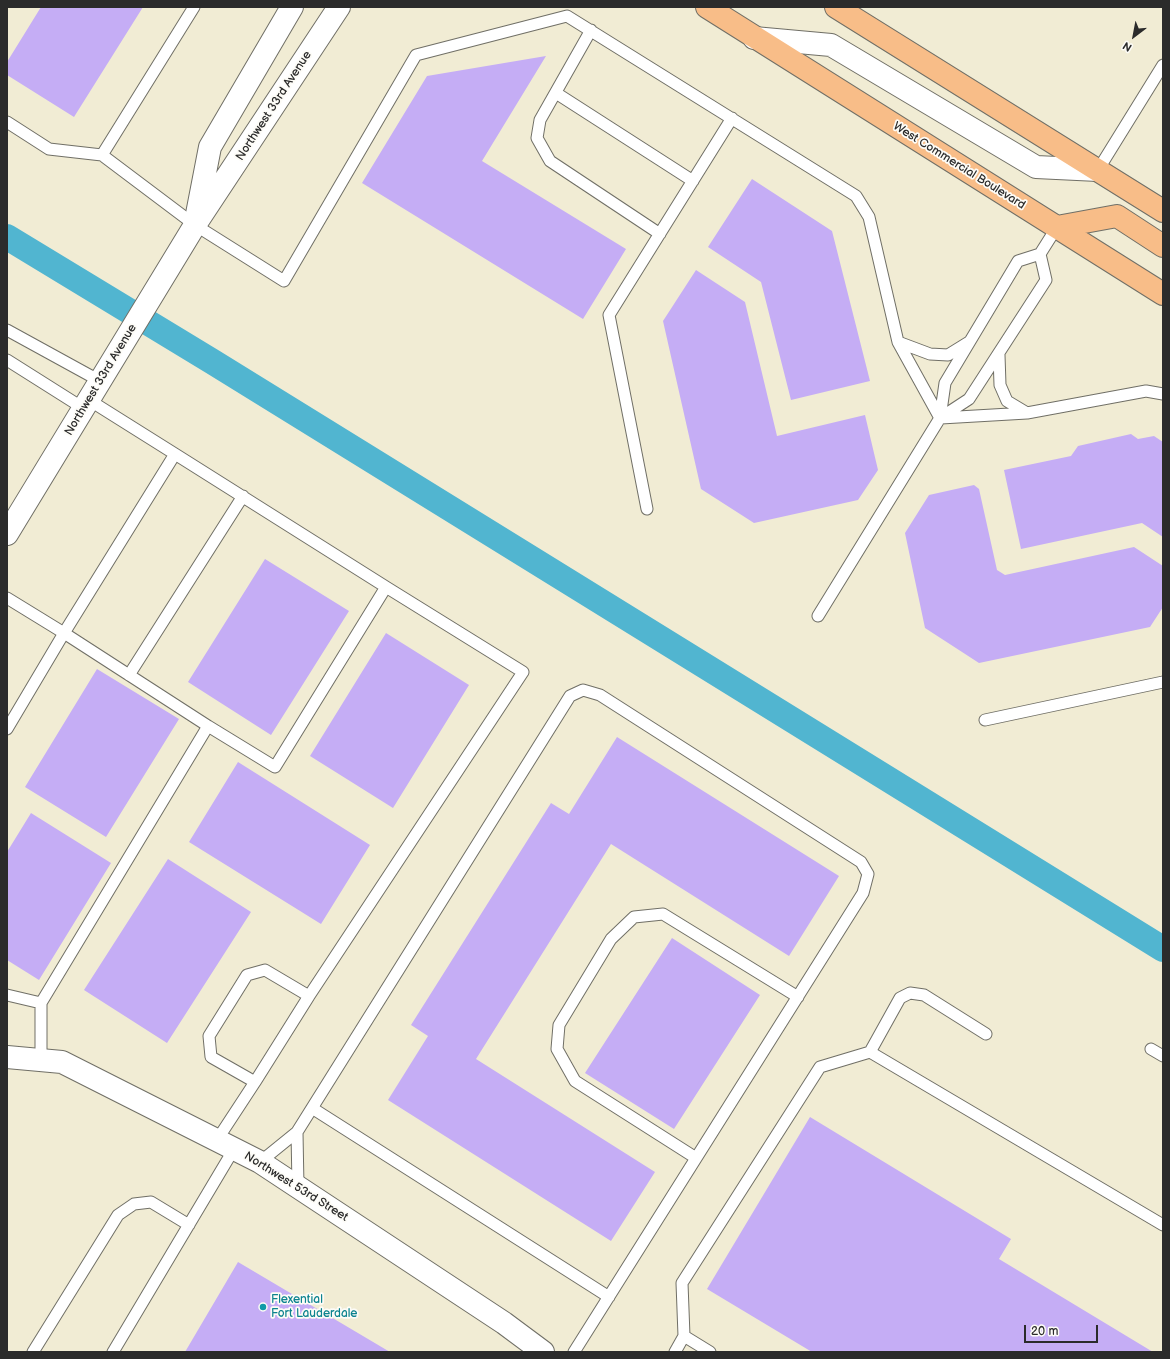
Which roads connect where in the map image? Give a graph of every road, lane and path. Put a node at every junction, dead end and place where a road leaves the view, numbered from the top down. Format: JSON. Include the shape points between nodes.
{"nodes":[{"id":1,"x":194,"y":7,"type":"edge"},
{"id":2,"x":292,"y":7,"type":"edge"},
{"id":3,"x":339,"y":7,"type":"edge"},
{"id":4,"x":707,"y":7,"type":"edge"},
{"id":5,"x":836,"y":7,"type":"edge"},
{"id":6,"x":590,"y":30,"type":"junction"},
{"id":7,"x":754,"y":38,"type":"junction"},
{"id":8,"x":1163,"y":65,"type":"edge"},
{"id":9,"x":556,"y":92,"type":"junction"},
{"id":10,"x":732,"y":118,"type":"junction"},
{"id":11,"x":7,"y":122,"type":"edge"},
{"id":12,"x":102,"y":155,"type":"junction"},
{"id":13,"x":1098,"y":170,"type":"junction"},
{"id":14,"x":693,"y":181,"type":"junction"},
{"id":15,"x":1163,"y":211,"type":"edge"},
{"id":16,"x":195,"y":225,"type":"junction"},
{"id":17,"x":1057,"y":227,"type":"junction"},
{"id":18,"x":660,"y":234,"type":"junction"},
{"id":19,"x":1163,"y":246,"type":"edge"},
{"id":20,"x":1040,"y":254,"type":"junction"},
{"id":21,"x":1163,"y":294,"type":"edge"},
{"id":22,"x":7,"y":330,"type":"edge"},
{"id":23,"x":971,"y":340,"type":"junction"},
{"id":24,"x":898,"y":342,"type":"junction"},
{"id":25,"x":999,"y":355,"type":"junction"},
{"id":26,"x":7,"y":360,"type":"edge"},
{"id":27,"x":103,"y":376,"type":"junction"},
{"id":28,"x":1163,"y":394,"type":"edge"},
{"id":29,"x":86,"y":404,"type":"junction"},
{"id":30,"x":1027,"y":413,"type":"junction"},
{"id":31,"x":940,"y":418,"type":"junction"},
{"id":32,"x":175,"y":454,"type":"junction"},
{"id":33,"x":243,"y":496,"type":"junction"},
{"id":34,"x":647,"y":509,"type":"dead end"},
{"id":35,"x":7,"y":534,"type":"edge"},
{"id":36,"x":386,"y":587,"type":"junction"},
{"id":37,"x":7,"y":598,"type":"edge"},
{"id":38,"x":818,"y":616,"type":"dead end"},
{"id":39,"x":64,"y":633,"type":"junction"},
{"id":40,"x":129,"y":675,"type":"junction"},
{"id":41,"x":1163,"y":682,"type":"edge"},
{"id":42,"x":985,"y":720,"type":"dead end"},
{"id":43,"x":208,"y":726,"type":"junction"},
{"id":44,"x":7,"y":729,"type":"edge"},
{"id":45,"x":7,"y":995,"type":"edge"},
{"id":46,"x":309,"y":996,"type":"junction"},
{"id":47,"x":798,"y":998,"type":"junction"},
{"id":48,"x":41,"y":1003,"type":"junction"},
{"id":49,"x":986,"y":1034,"type":"dead end"},
{"id":50,"x":1151,"y":1049,"type":"dead end"},
{"id":51,"x":870,"y":1052,"type":"junction"},
{"id":52,"x":1163,"y":1056,"type":"edge"},
{"id":53,"x":7,"y":1057,"type":"edge"},
{"id":54,"x":41,"y":1060,"type":"junction"},
{"id":55,"x":255,"y":1082,"type":"junction"},
{"id":56,"x":312,"y":1108,"type":"junction"},
{"id":57,"x":297,"y":1132,"type":"junction"},
{"id":58,"x":226,"y":1144,"type":"junction"},
{"id":59,"x":696,"y":1158,"type":"junction"},
{"id":60,"x":260,"y":1162,"type":"junction"},
{"id":61,"x":298,"y":1187,"type":"junction"},
{"id":62,"x":189,"y":1225,"type":"junction"},
{"id":63,"x":1163,"y":1225,"type":"edge"},
{"id":64,"x":609,"y":1297,"type":"junction"},
{"id":65,"x":684,"y":1336,"type":"junction"},
{"id":66,"x":33,"y":1352,"type":"edge"},
{"id":67,"x":113,"y":1352,"type":"edge"},
{"id":68,"x":544,"y":1352,"type":"edge"},
{"id":69,"x":574,"y":1352,"type":"edge"},
{"id":70,"x":675,"y":1352,"type":"edge"},
{"id":71,"x":710,"y":1352,"type":"edge"}],
"edges":[{"from":1,"to":12,"type":"lane"},
{"from":2,"to":16,"type":"street","name":"Northwest 33rd Avenue","via":[[210,147]]},
{"from":3,"to":16,"type":"street","name":"Northwest 33rd Avenue"},
{"from":4,"to":7,"type":"highway","name":"West Commercial Boulevard"},
{"from":5,"to":13,"type":"highway","name":"West Commercial Boulevard"},
{"from":6,"to":9,"type":"lane"},
{"from":6,"to":10,"type":"lane"},
{"from":6,"to":16,"type":"lane","via":[[567,16],[416,55],[284,281]]},
{"from":7,"to":13,"type":"street","name":"West Commercial Boulevard","via":[[831,45],[1036,167]]},
{"from":7,"to":17,"type":"highway","name":"West Commercial Boulevard"},
{"from":8,"to":13,"type":"lane"},
{"from":9,"to":14,"type":"lane"},
{"from":9,"to":18,"type":"lane","via":[[540,120],[537,138],[550,161]]},
{"from":10,"to":14,"type":"lane"},
{"from":10,"to":24,"type":"lane","via":[[856,196],[869,217]]},
{"from":11,"to":12,"type":"lane","via":[[49,149]]},
{"from":12,"to":16,"type":"lane"},
{"from":13,"to":15,"type":"highway","name":"West Commercial Boulevard"},
{"from":14,"to":18,"type":"lane"},
{"from":16,"to":27,"type":"street","name":"Northwest 33rd Avenue"},
{"from":17,"to":19,"type":"highway","via":[[1117,216]]},
{"from":17,"to":20,"type":"lane"},
{"from":17,"to":21,"type":"highway","name":"West Commercial Boulevard"},
{"from":18,"to":34,"type":"lane","via":[[609,315]]},
{"from":20,"to":23,"type":"lane","via":[[1018,261]]},
{"from":20,"to":25,"type":"lane","via":[[1046,280]]},
{"from":22,"to":27,"type":"lane"},
{"from":23,"to":24,"type":"lane","via":[[948,355],[930,354]]},
{"from":23,"to":31,"type":"lane","via":[[945,383]]},
{"from":24,"to":31,"type":"lane"},
{"from":25,"to":30,"type":"lane","via":[[1000,385],[1007,402]]},
{"from":25,"to":31,"type":"lane","via":[[969,399]]},
{"from":26,"to":29,"type":"lane"},
{"from":27,"to":29,"type":"street","name":"Northwest 33rd Avenue"},
{"from":28,"to":30,"type":"lane","via":[[1146,391]]},
{"from":29,"to":32,"type":"lane"},
{"from":29,"to":35,"type":"street","name":"Northwest 33rd Avenue"},
{"from":30,"to":31,"type":"lane"},
{"from":31,"to":38,"type":"lane"},
{"from":32,"to":33,"type":"lane"},
{"from":32,"to":39,"type":"lane"},
{"from":33,"to":36,"type":"lane"},
{"from":33,"to":40,"type":"lane"},
{"from":36,"to":43,"type":"lane","via":[[275,767]]},
{"from":36,"to":46,"type":"lane","via":[[523,672]]},
{"from":37,"to":39,"type":"lane"},
{"from":39,"to":40,"type":"lane"},
{"from":39,"to":44,"type":"lane"},
{"from":40,"to":43,"type":"lane"},
{"from":41,"to":42,"type":"lane"},
{"from":43,"to":48,"type":"lane"},
{"from":45,"to":48,"type":"lane"},
{"from":46,"to":55,"type":"lane"},
{"from":46,"to":55,"type":"lane","via":[[265,970],[247,975],[209,1036],[211,1057]]},
{"from":47,"to":56,"type":"lane","via":[[863,893],[868,874],[861,862],[600,695],[583,690],[570,696]]},
{"from":47,"to":59,"type":"lane"},
{"from":47,"to":59,"type":"lane","via":[[663,914],[634,918],[611,939],[559,1025],[557,1049],[575,1081]]},
{"from":48,"to":54,"type":"lane"},
{"from":49,"to":51,"type":"lane","via":[[924,995],[910,993],[900,998]]},
{"from":50,"to":52,"type":"lane"},
{"from":51,"to":63,"type":"lane"},
{"from":51,"to":65,"type":"lane","via":[[820,1067],[682,1284]]},
{"from":53,"to":54,"type":"street","name":"Northwest 53rd Street"},
{"from":54,"to":58,"type":"street","name":"Northwest 53rd Street","via":[[62,1062]]},
{"from":55,"to":58,"type":"lane"},
{"from":56,"to":57,"type":"lane"},
{"from":56,"to":64,"type":"lane"},
{"from":57,"to":60,"type":"lane"},
{"from":57,"to":61,"type":"lane"},
{"from":58,"to":60,"type":"street","name":"Northwest 53rd Street"},
{"from":58,"to":62,"type":"lane"},
{"from":59,"to":64,"type":"lane"},
{"from":60,"to":61,"type":"street","name":"Northwest 53rd Street"},
{"from":61,"to":68,"type":"street","name":"Northwest 53rd Street"},
{"from":62,"to":66,"type":"lane","via":[[151,1202],[134,1204],[118,1215]]},
{"from":62,"to":67,"type":"lane"},
{"from":64,"to":69,"type":"lane"},
{"from":65,"to":70,"type":"lane"},
{"from":65,"to":71,"type":"lane"}]}
